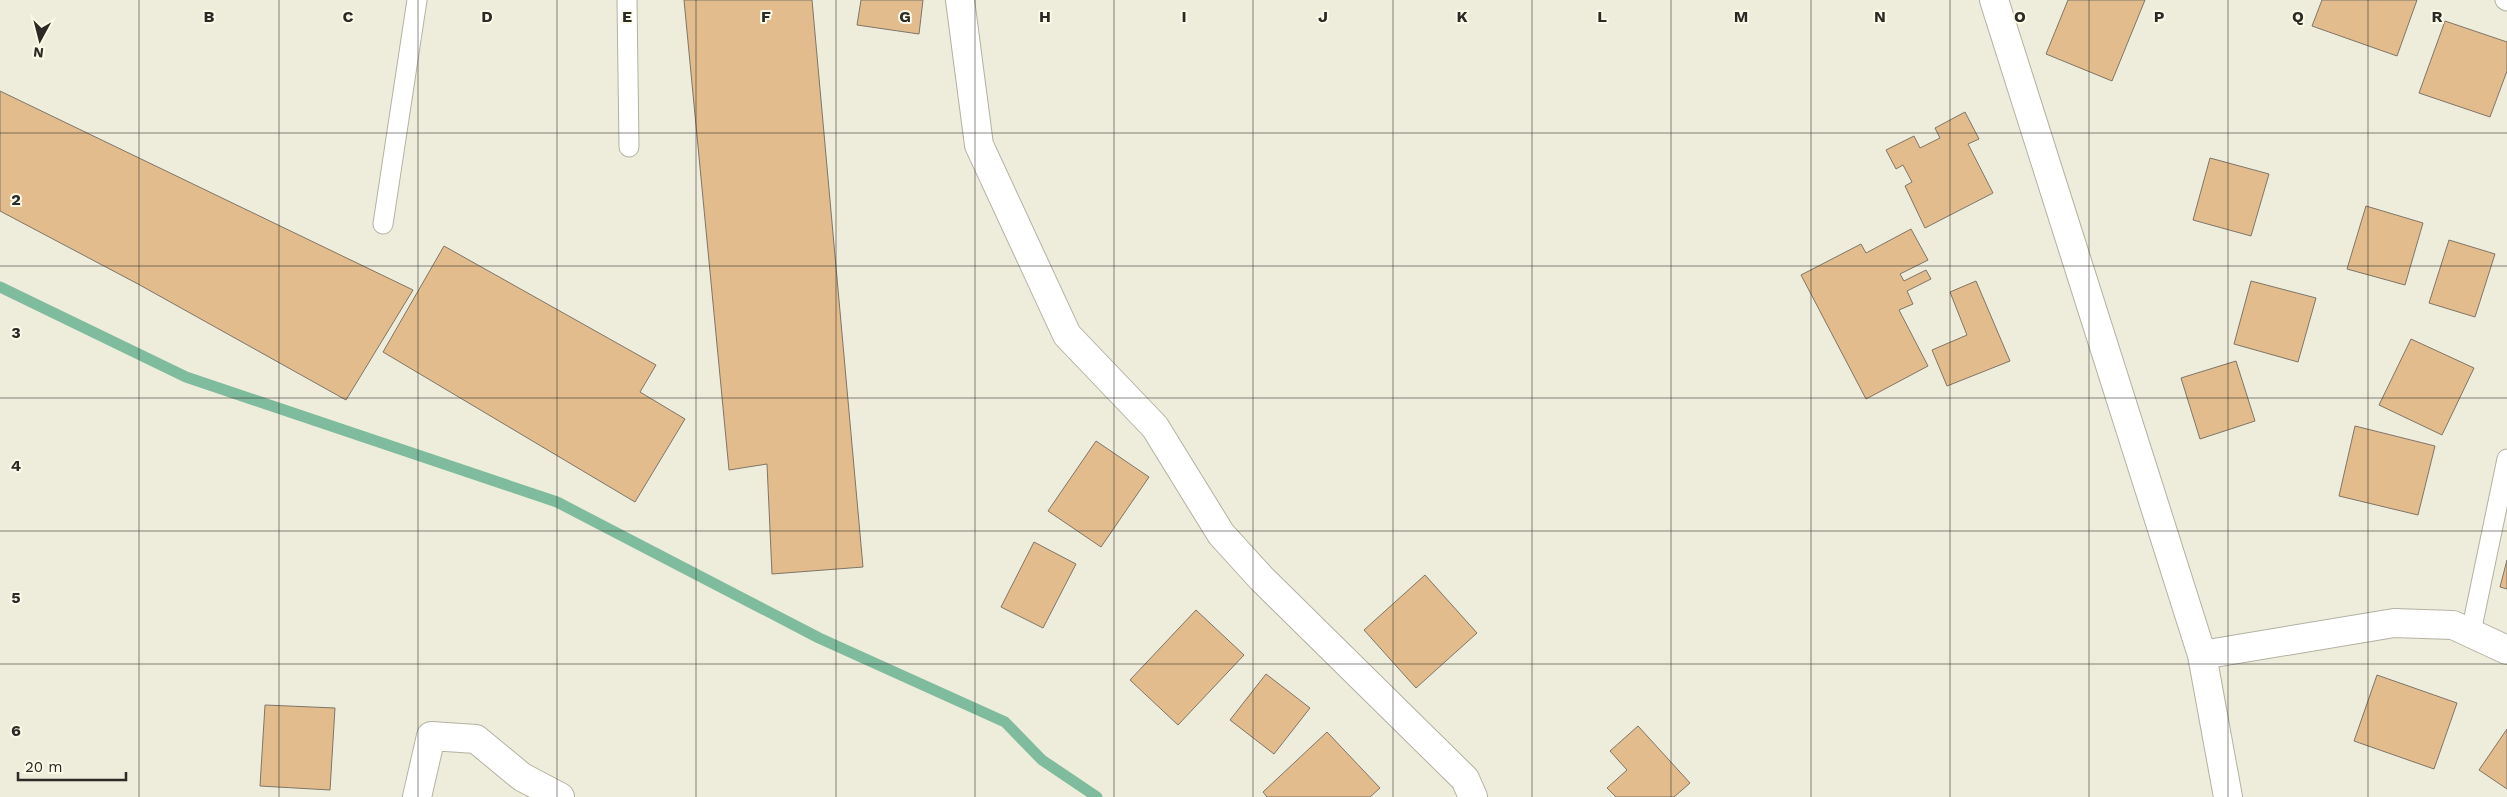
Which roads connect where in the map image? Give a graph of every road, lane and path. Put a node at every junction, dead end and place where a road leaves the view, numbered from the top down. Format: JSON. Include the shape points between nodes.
{"nodes":[{"id":1,"x":417,"y":0,"type":"edge"},
{"id":2,"x":627,"y":0,"type":"edge"},
{"id":3,"x":960,"y":0,"type":"edge"},
{"id":4,"x":1994,"y":0,"type":"edge"},
{"id":5,"x":629,"y":147,"type":"dead end"},
{"id":6,"x":383,"y":224,"type":"dead end"},
{"id":7,"x":2507,"y":459,"type":"edge"},
{"id":8,"x":2471,"y":632,"type":"junction"},
{"id":9,"x":2507,"y":650,"type":"edge"},
{"id":10,"x":2202,"y":655,"type":"junction"},
{"id":11,"x":417,"y":797,"type":"edge"},
{"id":12,"x":560,"y":797,"type":"edge"},
{"id":13,"x":1473,"y":797,"type":"edge"},
{"id":14,"x":2228,"y":797,"type":"edge"}],
"edges":[{"from":1,"to":6,"type":"lane"},
{"from":2,"to":5,"type":"lane"},
{"from":3,"to":13,"type":"street","via":[[979,145],[1067,335],[1155,427],[1221,534],[1261,578],[1465,779]]},
{"from":4,"to":10,"type":"street"},
{"from":7,"to":8,"type":"lane"},
{"from":8,"to":9,"type":"street"},
{"from":8,"to":10,"type":"street","via":[[2453,625],[2394,623]]},
{"from":10,"to":14,"type":"street"},
{"from":11,"to":12,"type":"street","via":[[431,736],[476,739],[522,777]]}]}
